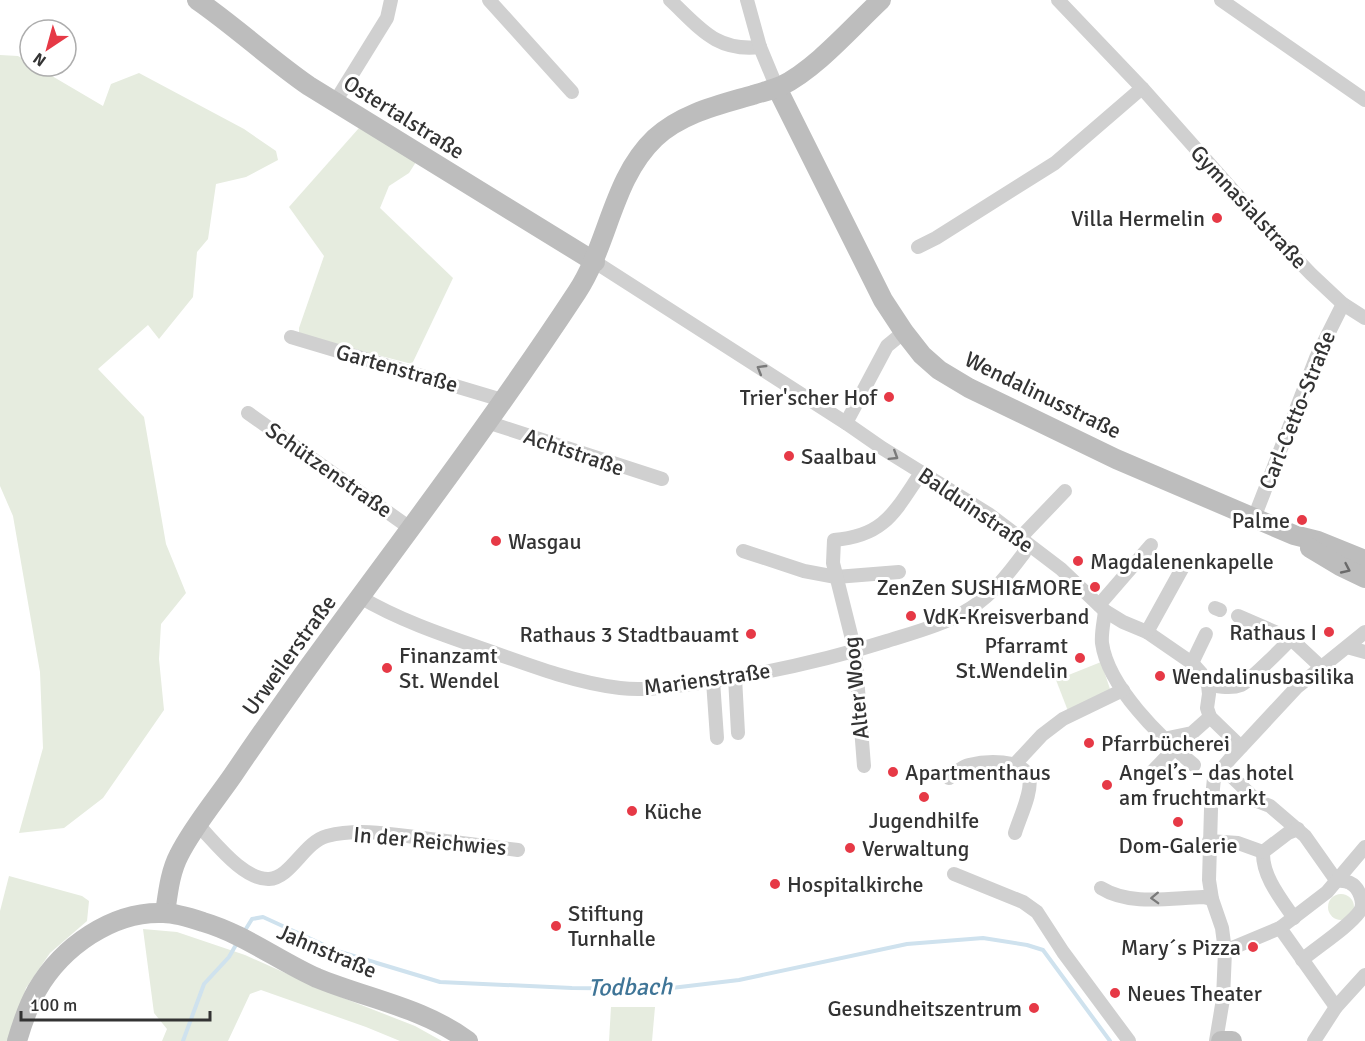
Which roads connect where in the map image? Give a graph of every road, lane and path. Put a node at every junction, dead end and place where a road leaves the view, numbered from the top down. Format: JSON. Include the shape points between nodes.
{"nodes":[{"id":1,"x":197,"y":0,"type":"edge"},
{"id":2,"x":391,"y":0,"type":"edge"},
{"id":3,"x":489,"y":0,"type":"edge"},
{"id":4,"x":670,"y":0,"type":"edge"},
{"id":5,"x":747,"y":0,"type":"edge"},
{"id":6,"x":881,"y":0,"type":"edge"},
{"id":7,"x":1058,"y":0,"type":"edge"},
{"id":8,"x":1221,"y":0,"type":"edge"},
{"id":9,"x":760,"y":46,"type":"junction"},
{"id":10,"x":777,"y":88,"type":"junction"},
{"id":11,"x":1142,"y":88,"type":"junction"},
{"id":12,"x":572,"y":92,"type":"dead end"},
{"id":13,"x":1365,"y":100,"type":"edge"},
{"id":14,"x":335,"y":102,"type":"junction"},
{"id":15,"x":918,"y":247,"type":"dead end"},
{"id":16,"x":595,"y":262,"type":"junction"},
{"id":17,"x":1343,"y":304,"type":"junction"},
{"id":18,"x":1365,"y":318,"type":"edge"},
{"id":19,"x":904,"y":332,"type":"junction"},
{"id":20,"x":291,"y":337,"type":"dead end"},
{"id":21,"x":502,"y":400,"type":"junction"},
{"id":22,"x":248,"y":413,"type":"dead end"},
{"id":23,"x":487,"y":422,"type":"junction"},
{"id":24,"x":846,"y":423,"type":"junction"},
{"id":25,"x":921,"y":472,"type":"junction"},
{"id":26,"x":662,"y":479,"type":"dead end"},
{"id":27,"x":1065,"y":491,"type":"dead end"},
{"id":28,"x":1254,"y":518,"type":"junction"},
{"id":29,"x":410,"y":528,"type":"junction"},
{"id":30,"x":1294,"y":536,"type":"junction"},
{"id":31,"x":1023,"y":539,"type":"junction"},
{"id":32,"x":1151,"y":545,"type":"dead end"},
{"id":33,"x":743,"y":551,"type":"dead end"},
{"id":34,"x":1365,"y":560,"type":"edge"},
{"id":35,"x":1184,"y":565,"type":"dead end"},
{"id":36,"x":899,"y":572,"type":"dead end"},
{"id":37,"x":836,"y":576,"type":"junction"},
{"id":38,"x":1365,"y":578,"type":"edge"},
{"id":39,"x":360,"y":597,"type":"junction"},
{"id":40,"x":1102,"y":608,"type":"junction"},
{"id":41,"x":1238,"y":616,"type":"dead end"},
{"id":42,"x":1148,"y":632,"type":"junction"},
{"id":43,"x":1365,"y":632,"type":"edge"},
{"id":44,"x":1206,"y":634,"type":"dead end"},
{"id":45,"x":1292,"y":638,"type":"junction"},
{"id":46,"x":1347,"y":647,"type":"junction"},
{"id":47,"x":855,"y":651,"type":"junction"},
{"id":48,"x":1365,"y":652,"type":"edge"},
{"id":49,"x":1192,"y":663,"type":"junction"},
{"id":50,"x":1321,"y":668,"type":"junction"},
{"id":51,"x":735,"y":677,"type":"junction"},
{"id":52,"x":713,"y":681,"type":"junction"},
{"id":53,"x":1208,"y":685,"type":"junction"},
{"id":54,"x":1124,"y":690,"type":"junction"},
{"id":55,"x":1210,"y":717,"type":"junction"},
{"id":56,"x":738,"y":733,"type":"dead end"},
{"id":57,"x":717,"y":738,"type":"dead end"},
{"id":58,"x":1163,"y":739,"type":"junction"},
{"id":59,"x":1241,"y":747,"type":"junction"},
{"id":60,"x":1174,"y":749,"type":"junction"},
{"id":61,"x":1015,"y":764,"type":"junction"},
{"id":62,"x":1194,"y":765,"type":"dead end"},
{"id":63,"x":864,"y":766,"type":"dead end"},
{"id":64,"x":1219,"y":770,"type":"junction"},
{"id":65,"x":1151,"y":773,"type":"dead end"},
{"id":66,"x":949,"y":778,"type":"dead end"},
{"id":67,"x":198,"y":825,"type":"junction"},
{"id":68,"x":1298,"y":829,"type":"junction"},
{"id":69,"x":1015,"y":833,"type":"dead end"},
{"id":70,"x":1209,"y":841,"type":"junction"},
{"id":71,"x":1365,"y":847,"type":"edge"},
{"id":72,"x":518,"y":849,"type":"dead end"},
{"id":73,"x":1263,"y":852,"type":"junction"},
{"id":74,"x":954,"y":874,"type":"dead end"},
{"id":75,"x":1336,"y":880,"type":"junction"},
{"id":76,"x":1101,"y":888,"type":"dead end"},
{"id":77,"x":1212,"y":899,"type":"junction"},
{"id":78,"x":165,"y":913,"type":"junction"},
{"id":79,"x":1294,"y":918,"type":"junction"},
{"id":80,"x":1280,"y":928,"type":"junction"},
{"id":81,"x":1226,"y":951,"type":"junction"},
{"id":82,"x":1302,"y":960,"type":"junction"},
{"id":83,"x":1365,"y":975,"type":"edge"},
{"id":84,"x":1336,"y":1007,"type":"junction"},
{"id":85,"x":17,"y":1041,"type":"edge"},
{"id":86,"x":468,"y":1041,"type":"edge"},
{"id":87,"x":1129,"y":1041,"type":"edge"},
{"id":88,"x":1218,"y":1041,"type":"edge"},
{"id":89,"x":1232,"y":1041,"type":"edge"},
{"id":90,"x":1314,"y":1041,"type":"edge"}],
"edges":[{"from":1,"to":14,"type":"main road","name":"Ostertalstraße","via":[[278,65]]},
{"from":2,"to":14,"type":"street","via":[[387,18]]},
{"from":3,"to":12,"type":"street"},
{"from":4,"to":9,"type":"street","via":[[718,41],[732,47]]},
{"from":5,"to":9,"type":"street"},
{"from":6,"to":10,"type":"main road","name":"Urweilerstraße","via":[[801,74]]},
{"from":7,"to":11,"type":"street","name":"Gymnasialstraße"},
{"from":8,"to":13,"type":"street"},
{"from":9,"to":10,"type":"street"},
{"from":10,"to":16,"type":"main road","name":"Urweilerstraße","via":[[703,110],[675,123],[656,138],[624,182]]},
{"from":10,"to":19,"type":"main road","name":"Wendalinusstraße","via":[[872,278]]},
{"from":11,"to":15,"type":"street","via":[[1055,163]]},
{"from":11,"to":17,"type":"street","name":"Gymnasialstraße","via":[[1260,221]]},
{"from":14,"to":16,"type":"main road","name":"Ostertalstraße"},
{"from":16,"to":21,"type":"main road","name":"Urweilerstraße"},
{"from":24,"to":16,"type":"street","name":"Balduinstraße","one_way":true},
{"from":17,"to":18,"type":"street","name":"Gymnasialstraße"},
{"from":17,"to":28,"type":"street","name":"Carl-Cetto-Straße","via":[[1316,358]]},
{"from":19,"to":24,"type":"street","via":[[887,346]]},
{"from":19,"to":28,"type":"main road","name":"Wendalinusstraße","via":[[939,370],[969,388]]},
{"from":20,"to":21,"type":"street","name":"Gartenstraße"},
{"from":21,"to":23,"type":"main road","name":"Urweilerstraße"},
{"from":22,"to":29,"type":"street","name":"Schützenstraße"},
{"from":23,"to":26,"type":"street","name":"Achtstraße"},
{"from":23,"to":29,"type":"main road","name":"Urweilerstraße"},
{"from":24,"to":25,"type":"street","name":"Balduinstraße","one_way":true},
{"from":25,"to":31,"type":"street","name":"Balduinstraße"},
{"from":25,"to":37,"type":"street","name":"Alter Woog","via":[[879,527],[834,540]]},
{"from":27,"to":31,"type":"street","name":"Marienstraße"},
{"from":28,"to":30,"type":"main road","name":"Wendalinusstraße"},
{"from":29,"to":39,"type":"main road","name":"Urweilerstraße"},
{"from":30,"to":34,"type":"main road","name":"Wendalinusstraße"},
{"from":30,"to":38,"type":"main road","name":"Wendalinusstraße","one_way":true},
{"from":31,"to":40,"type":"street","name":"Balduinstraße"},
{"from":31,"to":47,"type":"street","name":"Marienstraße","via":[[1024,553],[1012,569],[985,598],[960,615]]},
{"from":32,"to":40,"type":"street"},
{"from":33,"to":37,"type":"street","via":[[804,571]]},
{"from":35,"to":42,"type":"street"},
{"from":36,"to":37,"type":"street"},
{"from":37,"to":47,"type":"street","name":"Alter Woog"},
{"from":39,"to":52,"type":"street","name":"Marienstraße","via":[[443,635],[590,683],[623,689]]},
{"from":39,"to":67,"type":"main road","name":"Urweilerstraße"},
{"from":40,"to":42,"type":"street","name":"Balduinstraße"},
{"from":40,"to":54,"type":"street","via":[[1102,640]]},
{"from":41,"to":45,"type":"street"},
{"from":42,"to":49,"type":"street","name":"Balduinstraße"},
{"from":43,"to":46,"type":"street"},
{"from":44,"to":49,"type":"street"},
{"from":45,"to":50,"type":"street"},
{"from":45,"to":53,"type":"street","via":[[1241,685]]},
{"from":46,"to":48,"type":"street"},
{"from":46,"to":50,"type":"street"},
{"from":47,"to":51,"type":"street","name":"Marienstraße"},
{"from":47,"to":63,"type":"street","name":"Alter Woog"},
{"from":49,"to":53,"type":"street","name":"Balduinstraße"},
{"from":50,"to":59,"type":"street","via":[[1297,687],[1265,727]]},
{"from":51,"to":52,"type":"street","name":"Marienstraße"},
{"from":51,"to":56,"type":"street"},
{"from":52,"to":57,"type":"street"},
{"from":53,"to":55,"type":"street"},
{"from":54,"to":58,"type":"street"},
{"from":54,"to":61,"type":"street","via":[[1048,729]]},
{"from":55,"to":58,"type":"street","via":[[1192,733]]},
{"from":55,"to":59,"type":"street"},
{"from":58,"to":60,"type":"street"},
{"from":59,"to":64,"type":"street"},
{"from":60,"to":62,"type":"street"},
{"from":60,"to":65,"type":"street"},
{"from":61,"to":66,"type":"street","via":[[970,765]]},
{"from":61,"to":69,"type":"street","via":[[1024,770],[1030,785]]},
{"from":64,"to":68,"type":"street"},
{"from":64,"to":70,"type":"street"},
{"from":67,"to":72,"type":"street","name":"In der Reichwies","via":[[252,876],[269,879],[290,867],[305,849],[324,837],[343,833],[373,832]]},
{"from":67,"to":78,"type":"main road","name":"Urweilerstraße","via":[[173,869]]},
{"from":68,"to":73,"type":"street"},
{"from":68,"to":75,"type":"street"},
{"from":70,"to":73,"type":"street","via":[[1238,843]]},
{"from":70,"to":77,"type":"street"},
{"from":71,"to":75,"type":"street"},
{"from":73,"to":79,"type":"street","via":[[1263,864]]},
{"from":74,"to":87,"type":"street","via":[[1023,902],[1037,912]]},
{"from":75,"to":79,"type":"street"},
{"from":75,"to":82,"type":"street","via":[[1352,883],[1359,892],[1361,910]]},
{"from":77,"to":76,"type":"street","one_way":true,"via":[[1119,897]]},
{"from":77,"to":81,"type":"street"},
{"from":78,"to":85,"type":"main road","via":[[112,922],[58,961],[37,990]]},
{"from":78,"to":86,"type":"main road","name":"Jahnstraße","via":[[230,932],[299,970],[417,1013]]},
{"from":79,"to":80,"type":"street"},
{"from":80,"to":81,"type":"street"},
{"from":80,"to":82,"type":"street"},
{"from":81,"to":88,"type":"street"},
{"from":82,"to":84,"type":"street"},
{"from":83,"to":84,"type":"street"},
{"from":84,"to":90,"type":"street"},
{"from":88,"to":89,"type":"main road"}]}
